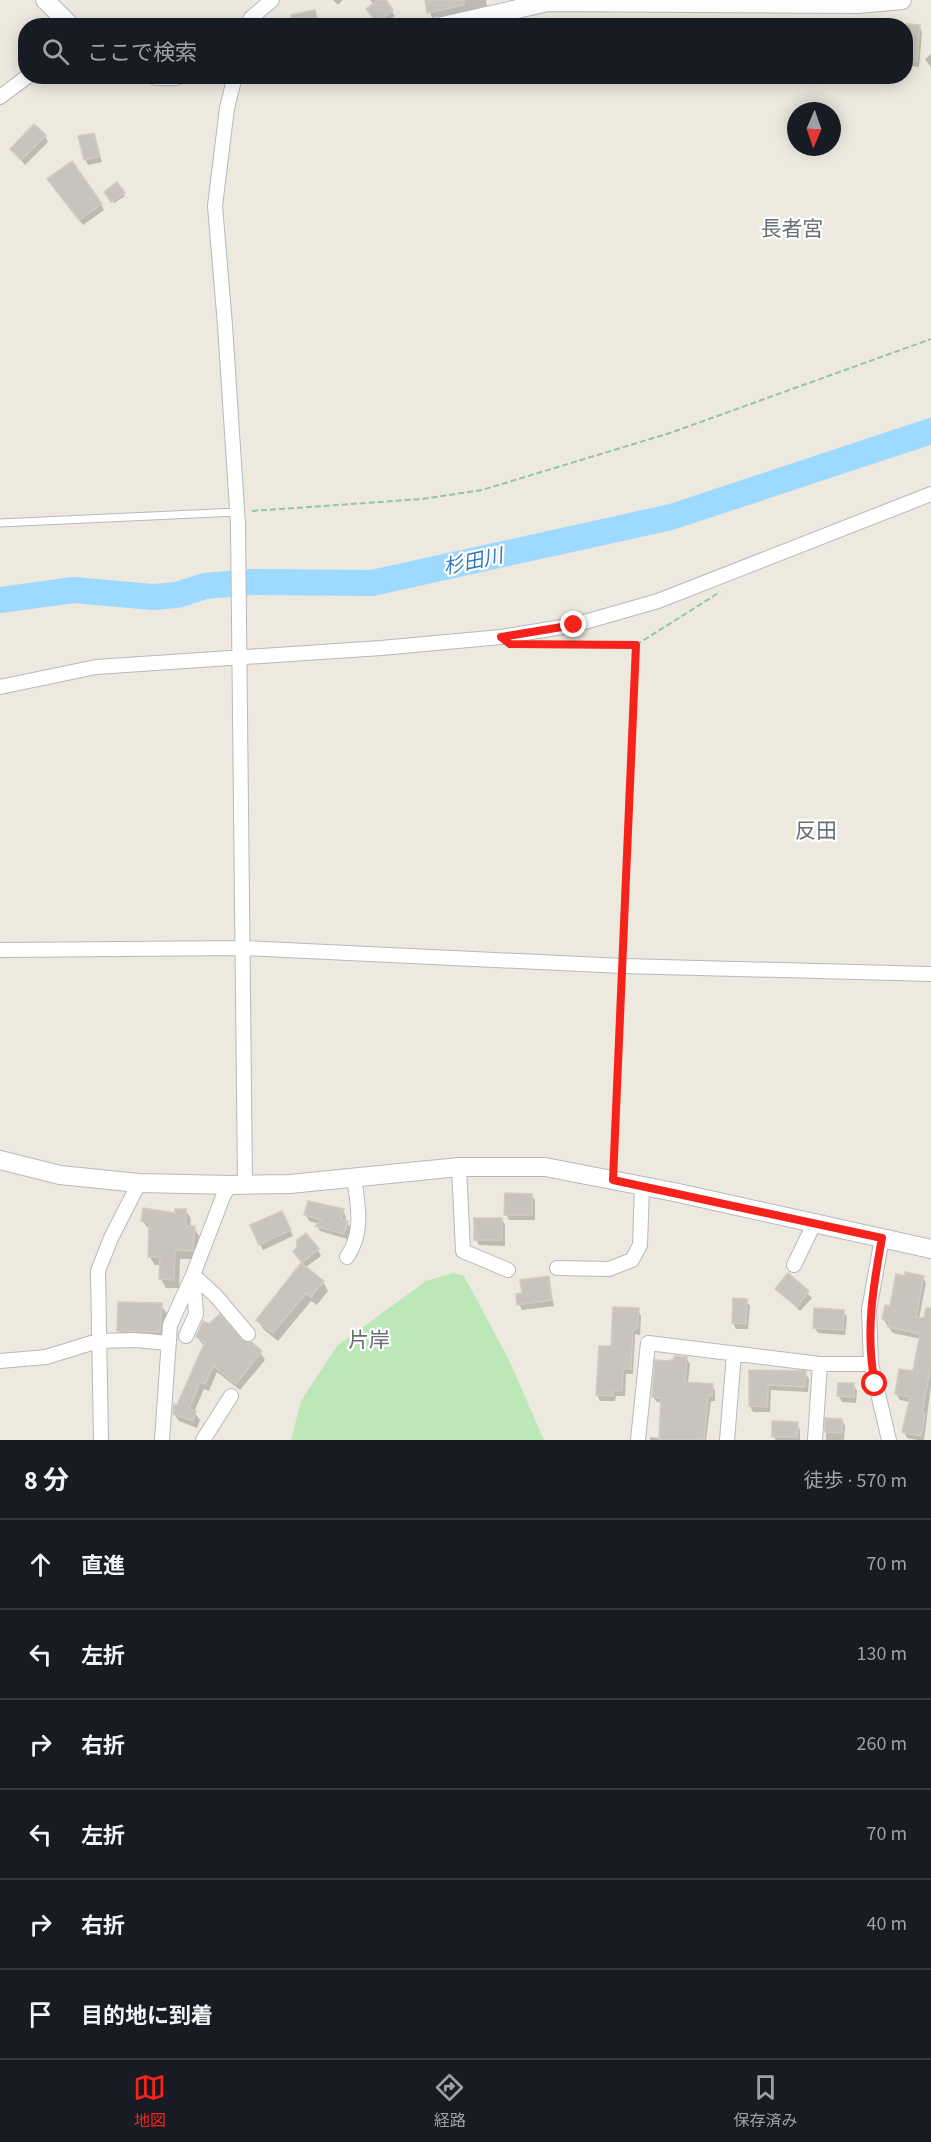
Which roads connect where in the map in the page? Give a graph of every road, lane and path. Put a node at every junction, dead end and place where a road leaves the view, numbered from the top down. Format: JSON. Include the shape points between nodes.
{"nodes":[{"id":1,"x":45,"y":0,"type":"edge"},
{"id":2,"x":272,"y":0,"type":"edge"},
{"id":3,"x":902,"y":0,"type":"edge"},
{"id":4,"x":640,"y":1,"type":"edge"},
{"id":5,"x":878,"y":1,"type":"edge"},
{"id":6,"x":534,"y":2,"type":"edge"},
{"id":7,"x":64,"y":18,"type":"edge"},
{"id":8,"x":251,"y":18,"type":"edge"},
{"id":9,"x":473,"y":18,"type":"edge"},
{"id":10,"x":18,"y":84,"type":"edge"},
{"id":11,"x":233,"y":84,"type":"edge"},
{"id":12,"x":0,"y":97,"type":"edge"},
{"id":13,"x":931,"y":339,"type":"edge"},
{"id":14,"x":931,"y":494,"type":"edge"},
{"id":15,"x":238,"y":519,"type":"junction"},
{"id":16,"x":0,"y":523,"type":"edge"},
{"id":17,"x":727,"y":588,"type":"dead end"},
{"id":18,"x":544,"y":645,"type":"dead end"},
{"id":19,"x":636,"y":645,"type":"junction"},
{"id":20,"x":239,"y":651,"type":"junction"},
{"id":21,"x":0,"y":687,"type":"edge"},
{"id":22,"x":243,"y":948,"type":"junction"},
{"id":23,"x":0,"y":950,"type":"edge"},
{"id":24,"x":623,"y":966,"type":"junction"},
{"id":25,"x":931,"y":974,"type":"edge"},
{"id":26,"x":0,"y":1160,"type":"edge"},
{"id":27,"x":459,"y":1167,"type":"junction"},
{"id":28,"x":354,"y":1177,"type":"junction"},
{"id":29,"x":613,"y":1180,"type":"junction"},
{"id":30,"x":139,"y":1183,"type":"junction"},
{"id":31,"x":238,"y":1184,"type":"junction"},
{"id":32,"x":642,"y":1186,"type":"junction"},
{"id":33,"x":814,"y":1224,"type":"junction"},
{"id":34,"x":882,"y":1238,"type":"junction"},
{"id":35,"x":931,"y":1249,"type":"edge"},
{"id":36,"x":346,"y":1257,"type":"dead end"},
{"id":37,"x":794,"y":1265,"type":"dead end"},
{"id":38,"x":557,"y":1268,"type":"dead end"},
{"id":39,"x":508,"y":1270,"type":"dead end"},
{"id":40,"x":193,"y":1275,"type":"junction"},
{"id":41,"x":248,"y":1334,"type":"dead end"},
{"id":42,"x":186,"y":1335,"type":"dead end"},
{"id":43,"x":98,"y":1341,"type":"junction"},
{"id":44,"x":169,"y":1343,"type":"junction"},
{"id":45,"x":734,"y":1354,"type":"junction"},
{"id":46,"x":0,"y":1361,"type":"edge"},
{"id":47,"x":820,"y":1364,"type":"junction"},
{"id":48,"x":871,"y":1364,"type":"junction"},
{"id":49,"x":231,"y":1396,"type":"dead end"},
{"id":50,"x":101,"y":1440,"type":"edge"},
{"id":51,"x":162,"y":1440,"type":"edge"},
{"id":52,"x":203,"y":1440,"type":"edge"},
{"id":53,"x":638,"y":1440,"type":"edge"},
{"id":54,"x":727,"y":1440,"type":"edge"},
{"id":55,"x":815,"y":1440,"type":"edge"},
{"id":56,"x":889,"y":1440,"type":"edge"}],
"edges":[{"from":1,"to":7,"type":"street"},
{"from":2,"to":8,"type":"street"},
{"from":3,"to":5,"type":"street"},
{"from":4,"to":5,"type":"street"},
{"from":4,"to":6,"type":"street"},
{"from":6,"to":9,"type":"street"},
{"from":10,"to":12,"type":"street"},
{"from":11,"to":15,"type":"street","via":[[214,206]]},
{"from":13,"to":15,"type":"path","via":[[670,433],[482,490]]},
{"from":14,"to":20,"type":"street","via":[[658,602],[574,625],[479,639]]},
{"from":15,"to":16,"type":"lane"},
{"from":15,"to":20,"type":"street"},
{"from":17,"to":19,"type":"path"},
{"from":18,"to":19,"type":"path"},
{"from":19,"to":24,"type":"path"},
{"from":20,"to":21,"type":"street","via":[[96,667]]},
{"from":20,"to":22,"type":"street"},
{"from":22,"to":23,"type":"street"},
{"from":22,"to":24,"type":"street"},
{"from":22,"to":31,"type":"street"},
{"from":24,"to":25,"type":"street"},
{"from":24,"to":29,"type":"path"},
{"from":26,"to":30,"type":"street","via":[[60,1175]]},
{"from":27,"to":28,"type":"street"},
{"from":27,"to":29,"type":"street","via":[[545,1167]]},
{"from":27,"to":39,"type":"street","via":[[463,1251]]},
{"from":28,"to":31,"type":"street","via":[[290,1184]]},
{"from":28,"to":36,"type":"street","via":[[357,1242]]},
{"from":29,"to":32,"type":"street"},
{"from":30,"to":31,"type":"street"},
{"from":30,"to":43,"type":"street","via":[[98,1271]]},
{"from":31,"to":40,"type":"street","via":[[224,1194]]},
{"from":32,"to":33,"type":"street"},
{"from":32,"to":38,"type":"street","via":[[640,1245],[632,1260],[609,1269]]},
{"from":33,"to":34,"type":"street"},
{"from":33,"to":37,"type":"street"},
{"from":34,"to":35,"type":"street"},
{"from":34,"to":48,"type":"street","via":[[869,1310]]},
{"from":40,"to":41,"type":"street"},
{"from":40,"to":42,"type":"street","via":[[196,1314]]},
{"from":40,"to":44,"type":"street","via":[[170,1325]]},
{"from":43,"to":44,"type":"street"},
{"from":43,"to":46,"type":"street","via":[[46,1358]]},
{"from":43,"to":50,"type":"street"},
{"from":44,"to":51,"type":"street"},
{"from":45,"to":47,"type":"street"},
{"from":45,"to":53,"type":"street","via":[[648,1343]]},
{"from":45,"to":54,"type":"street"},
{"from":47,"to":48,"type":"street"},
{"from":47,"to":55,"type":"street"},
{"from":48,"to":56,"type":"street"},
{"from":49,"to":52,"type":"street"}]}
